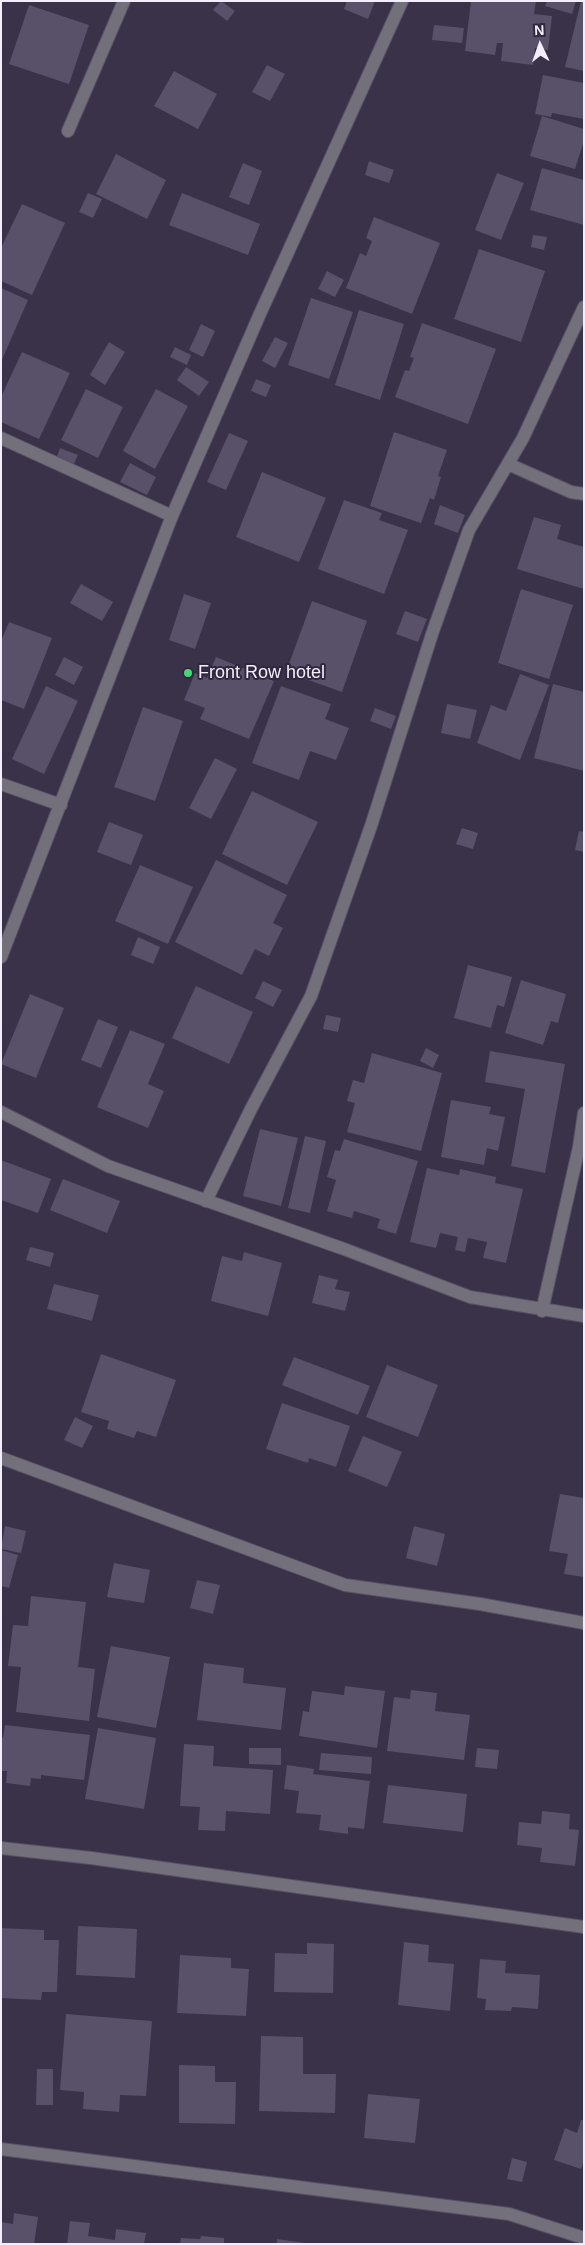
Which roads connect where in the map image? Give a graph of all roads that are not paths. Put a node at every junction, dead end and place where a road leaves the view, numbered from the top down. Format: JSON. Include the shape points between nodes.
{"nodes":[{"id":1,"x":124,"y":1,"type":"edge"},
{"id":2,"x":402,"y":1,"type":"edge"},
{"id":3,"x":68,"y":131,"type":"dead end"},
{"id":4,"x":584,"y":307,"type":"edge"},
{"id":5,"x":1,"y":438,"type":"edge"},
{"id":6,"x":508,"y":464,"type":"junction"},
{"id":7,"x":584,"y":494,"type":"edge"},
{"id":8,"x":172,"y":516,"type":"junction"},
{"id":9,"x":1,"y":784,"type":"edge"},
{"id":10,"x":61,"y":805,"type":"junction"},
{"id":11,"x":1,"y":957,"type":"edge"},
{"id":12,"x":1,"y":1112,"type":"edge"},
{"id":13,"x":584,"y":1113,"type":"edge"},
{"id":14,"x":581,"y":1147,"type":"edge"},
{"id":15,"x":206,"y":1201,"type":"junction"},
{"id":16,"x":542,"y":1311,"type":"junction"},
{"id":17,"x":584,"y":1316,"type":"edge"},
{"id":18,"x":1,"y":1458,"type":"edge"},
{"id":19,"x":584,"y":1623,"type":"edge"},
{"id":20,"x":1,"y":1848,"type":"edge"},
{"id":21,"x":584,"y":1927,"type":"edge"},
{"id":22,"x":1,"y":2149,"type":"edge"},
{"id":23,"x":584,"y":2238,"type":"edge"}],
"edges":[{"from":1,"to":3,"type":"street"},
{"from":2,"to":8,"type":"street","via":[[258,316]]},
{"from":4,"to":6,"type":"street"},
{"from":5,"to":8,"type":"street"},
{"from":6,"to":7,"type":"street","via":[[571,492]]},
{"from":6,"to":15,"type":"street","via":[[469,530],[311,996]]},
{"from":8,"to":10,"type":"street"},
{"from":9,"to":10,"type":"street"},
{"from":10,"to":11,"type":"street"},
{"from":12,"to":15,"type":"street","via":[[108,1166]]},
{"from":13,"to":14,"type":"street"},
{"from":14,"to":16,"type":"street"},
{"from":15,"to":16,"type":"street","via":[[470,1297]]},
{"from":16,"to":17,"type":"street"},
{"from":18,"to":19,"type":"street","via":[[345,1585]]},
{"from":20,"to":21,"type":"street"},
{"from":22,"to":23,"type":"street","via":[[508,2214]]}]}
